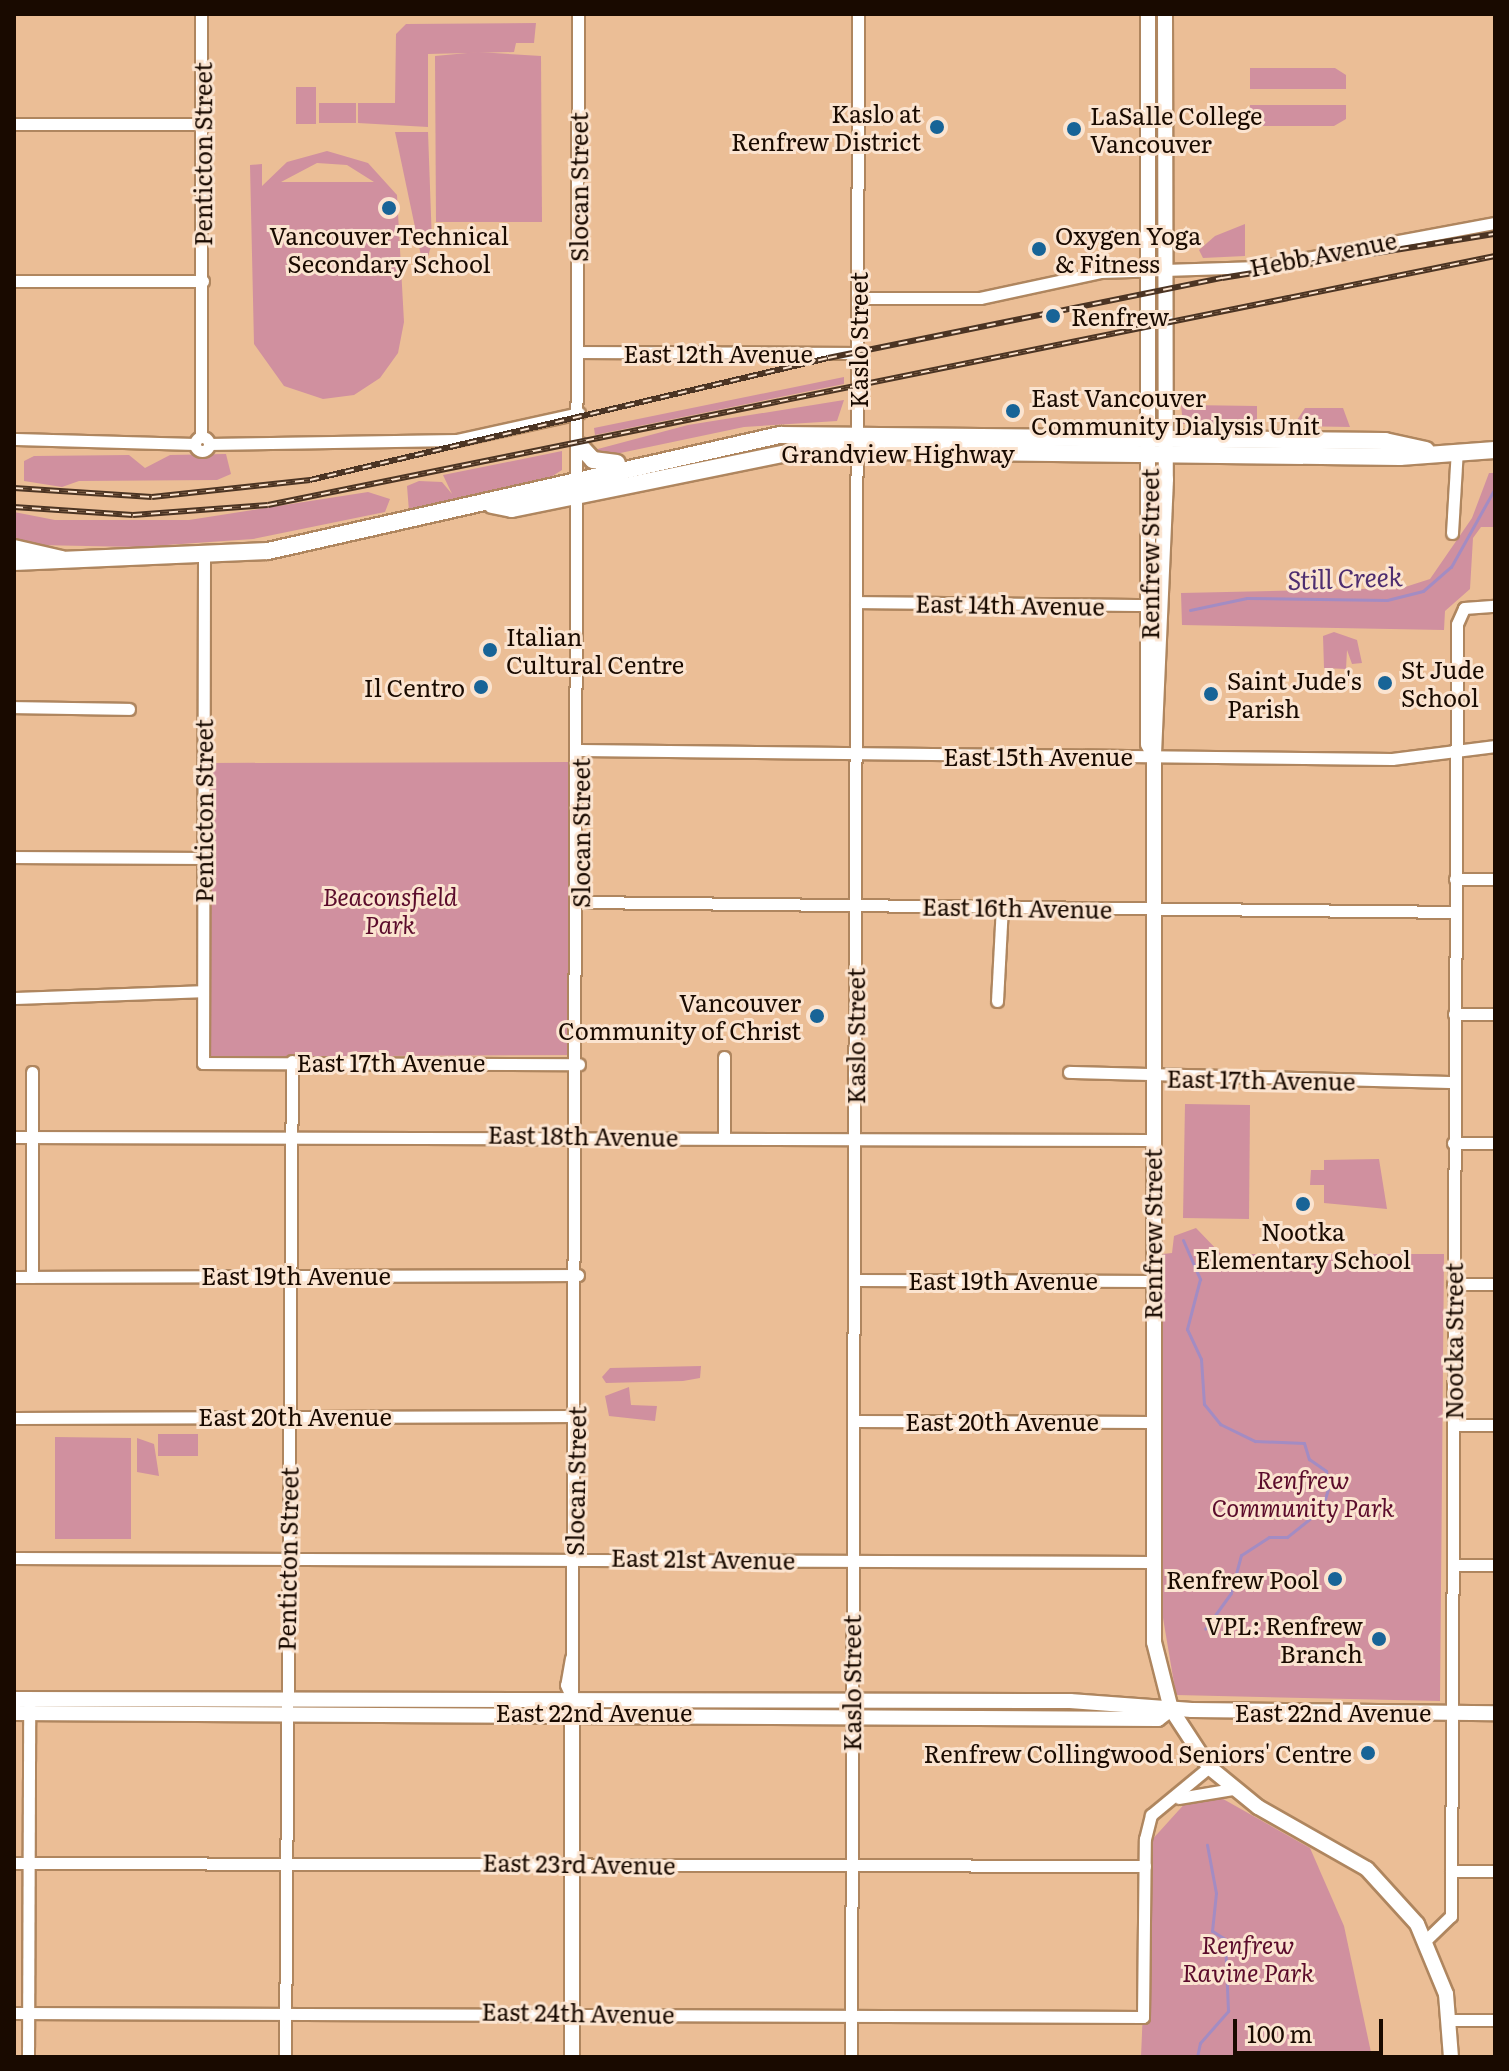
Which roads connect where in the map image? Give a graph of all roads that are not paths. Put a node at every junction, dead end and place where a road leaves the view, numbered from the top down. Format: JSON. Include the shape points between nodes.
{"nodes":[{"id":1,"x":201,"y":14,"type":"edge"},
{"id":2,"x":578,"y":14,"type":"edge"},
{"id":3,"x":858,"y":14,"type":"edge"},
{"id":4,"x":1148,"y":14,"type":"edge"},
{"id":5,"x":1165,"y":14,"type":"edge"},
{"id":6,"x":14,"y":124,"type":"edge"},
{"id":7,"x":202,"y":124,"type":"junction"},
{"id":8,"x":1495,"y":223,"type":"edge"},
{"id":9,"x":1150,"y":272,"type":"junction"},
{"id":10,"x":1166,"y":272,"type":"junction"},
{"id":11,"x":14,"y":281,"type":"edge"},
{"id":12,"x":203,"y":281,"type":"junction"},
{"id":13,"x":858,"y":298,"type":"junction"},
{"id":14,"x":579,"y":352,"type":"junction"},
{"id":15,"x":858,"y":353,"type":"junction"},
{"id":16,"x":579,"y":413,"type":"junction"},
{"id":17,"x":15,"y":439,"type":"edge"},
{"id":18,"x":202,"y":442,"type":"junction"},
{"id":19,"x":858,"y":442,"type":"junction"},
{"id":20,"x":580,"y":446,"type":"junction"},
{"id":21,"x":1149,"y":446,"type":"junction"},
{"id":22,"x":1166,"y":446,"type":"junction"},
{"id":23,"x":1457,"y":450,"type":"junction"},
{"id":24,"x":1495,"y":450,"type":"edge"},
{"id":25,"x":650,"y":461,"type":"junction"},
{"id":26,"x":580,"y":486,"type":"junction"},
{"id":27,"x":1452,"y":533,"type":"dead end"},
{"id":28,"x":14,"y":548,"type":"edge"},
{"id":29,"x":62,"y":559,"type":"junction"},
{"id":30,"x":204,"y":559,"type":"junction"},
{"id":31,"x":14,"y":562,"type":"edge"},
{"id":32,"x":856,"y":602,"type":"junction"},
{"id":33,"x":1156,"y":605,"type":"junction"},
{"id":34,"x":1495,"y":606,"type":"edge"},
{"id":35,"x":14,"y":707,"type":"edge"},
{"id":36,"x":129,"y":709,"type":"dead end"},
{"id":37,"x":1495,"y":746,"type":"edge"},
{"id":38,"x":580,"y":750,"type":"junction"},
{"id":39,"x":1456,"y":751,"type":"junction"},
{"id":40,"x":856,"y":754,"type":"junction"},
{"id":41,"x":1154,"y":756,"type":"junction"},
{"id":42,"x":14,"y":857,"type":"edge"},
{"id":43,"x":202,"y":858,"type":"junction"},
{"id":44,"x":1455,"y":879,"type":"junction"},
{"id":45,"x":1495,"y":879,"type":"edge"},
{"id":46,"x":579,"y":902,"type":"junction"},
{"id":47,"x":855,"y":905,"type":"junction"},
{"id":48,"x":1002,"y":907,"type":"junction"},
{"id":49,"x":1154,"y":909,"type":"junction"},
{"id":50,"x":1455,"y":912,"type":"junction"},
{"id":51,"x":202,"y":991,"type":"junction"},
{"id":52,"x":14,"y":998,"type":"edge"},
{"id":53,"x":997,"y":1001,"type":"dead end"},
{"id":54,"x":1454,"y":1014,"type":"junction"},
{"id":55,"x":1495,"y":1014,"type":"edge"},
{"id":56,"x":724,"y":1057,"type":"dead end"},
{"id":57,"x":292,"y":1061,"type":"junction"},
{"id":58,"x":203,"y":1063,"type":"joint"},
{"id":59,"x":579,"y":1064,"type":"junction"},
{"id":60,"x":32,"y":1072,"type":"dead end"},
{"id":61,"x":1069,"y":1072,"type":"dead end"},
{"id":62,"x":1152,"y":1076,"type":"junction"},
{"id":63,"x":1453,"y":1082,"type":"junction"},
{"id":64,"x":291,"y":1134,"type":"junction"},
{"id":65,"x":579,"y":1134,"type":"junction"},
{"id":66,"x":724,"y":1136,"type":"junction"},
{"id":67,"x":14,"y":1137,"type":"edge"},
{"id":68,"x":33,"y":1137,"type":"junction"},
{"id":69,"x":854,"y":1138,"type":"junction"},
{"id":70,"x":1152,"y":1140,"type":"junction"},
{"id":71,"x":1453,"y":1143,"type":"junction"},
{"id":72,"x":1495,"y":1143,"type":"edge"},
{"id":73,"x":290,"y":1275,"type":"junction"},
{"id":74,"x":578,"y":1275,"type":"junction"},
{"id":75,"x":14,"y":1277,"type":"edge"},
{"id":76,"x":32,"y":1277,"type":"junction"},
{"id":77,"x":854,"y":1280,"type":"junction"},
{"id":78,"x":1152,"y":1281,"type":"junction"},
{"id":79,"x":1453,"y":1284,"type":"junction"},
{"id":80,"x":1495,"y":1284,"type":"edge"},
{"id":81,"x":289,"y":1416,"type":"junction"},
{"id":82,"x":576,"y":1416,"type":"junction"},
{"id":83,"x":14,"y":1418,"type":"edge"},
{"id":84,"x":853,"y":1421,"type":"junction"},
{"id":85,"x":1152,"y":1422,"type":"junction"},
{"id":86,"x":1454,"y":1425,"type":"junction"},
{"id":87,"x":1495,"y":1425,"type":"edge"},
{"id":88,"x":287,"y":1555,"type":"junction"},
{"id":89,"x":575,"y":1556,"type":"junction"},
{"id":90,"x":14,"y":1558,"type":"edge"},
{"id":91,"x":852,"y":1560,"type":"junction"},
{"id":92,"x":1152,"y":1562,"type":"junction"},
{"id":93,"x":1454,"y":1565,"type":"junction"},
{"id":94,"x":1495,"y":1565,"type":"edge"},
{"id":95,"x":850,"y":1699,"type":"junction"},
{"id":96,"x":286,"y":1704,"type":"junction"},
{"id":97,"x":572,"y":1705,"type":"junction"},
{"id":98,"x":21,"y":1706,"type":"edge"},
{"id":99,"x":1171,"y":1709,"type":"junction"},
{"id":100,"x":1453,"y":1713,"type":"junction"},
{"id":101,"x":1495,"y":1713,"type":"edge"},
{"id":102,"x":850,"y":1715,"type":"junction"},
{"id":103,"x":1209,"y":1767,"type":"junction"},
{"id":104,"x":1233,"y":1789,"type":"junction"},
{"id":105,"x":1179,"y":1798,"type":"junction"},
{"id":106,"x":29,"y":1862,"type":"junction"},
{"id":107,"x":286,"y":1862,"type":"junction"},
{"id":108,"x":572,"y":1862,"type":"junction"},
{"id":109,"x":14,"y":1863,"type":"edge"},
{"id":110,"x":853,"y":1865,"type":"junction"},
{"id":111,"x":1145,"y":1866,"type":"junction"},
{"id":112,"x":1451,"y":1871,"type":"junction"},
{"id":113,"x":1495,"y":1871,"type":"edge"},
{"id":114,"x":1427,"y":1939,"type":"junction"},
{"id":115,"x":285,"y":2011,"type":"junction"},
{"id":116,"x":572,"y":2011,"type":"junction"},
{"id":117,"x":14,"y":2013,"type":"edge"},
{"id":118,"x":28,"y":2013,"type":"junction"},
{"id":119,"x":852,"y":2015,"type":"junction"},
{"id":120,"x":1449,"y":2020,"type":"junction"},
{"id":121,"x":1495,"y":2020,"type":"edge"},
{"id":122,"x":28,"y":2057,"type":"edge"},
{"id":123,"x":285,"y":2057,"type":"edge"},
{"id":124,"x":572,"y":2057,"type":"edge"},
{"id":125,"x":851,"y":2057,"type":"edge"},
{"id":126,"x":1451,"y":2057,"type":"edge"}],
"edges":[{"from":1,"to":7,"type":"street","name":"Penticton Street"},
{"from":2,"to":14,"type":"street","name":"Slocan Street"},
{"from":3,"to":13,"type":"street","name":"Kaslo Street"},
{"from":4,"to":9,"type":"street","name":"Renfrew Street"},
{"from":5,"to":10,"type":"street","name":"Renfrew Street"},
{"from":6,"to":7,"type":"street"},
{"from":7,"to":12,"type":"street","name":"Penticton Street"},
{"from":8,"to":10,"type":"street","name":"Hebb Avenue","via":[[1259,267]]},
{"from":9,"to":10,"type":"street","name":"Hebb Avenue"},
{"from":9,"to":13,"type":"street","via":[[1068,276],[980,298]]},
{"from":9,"to":21,"type":"street","name":"Renfrew Street"},
{"from":10,"to":22,"type":"street","name":"Renfrew Street"},
{"from":11,"to":12,"type":"street"},
{"from":12,"to":18,"type":"street","name":"Penticton Street"},
{"from":13,"to":15,"type":"street","name":"Kaslo Street"},
{"from":14,"to":15,"type":"street","name":"East 12th Avenue"},
{"from":14,"to":16,"type":"street","name":"Slocan Street"},
{"from":15,"to":19,"type":"street","name":"Kaslo Street"},
{"from":16,"to":18,"type":"street","via":[[457,440]]},
{"from":16,"to":20,"type":"street","name":"Slocan Street"},
{"from":17,"to":18,"type":"street"},
{"from":19,"to":21,"type":"main road","name":"Grandview Highway"},
{"from":19,"to":25,"type":"main road","name":"Grandview Highway","via":[[780,435]]},
{"from":19,"to":26,"type":"main road","name":"Grandview Highway"},
{"from":19,"to":32,"type":"street","name":"Kaslo Street"},
{"from":20,"to":25,"type":"main road","via":[[599,463]]},
{"from":20,"to":26,"type":"street","name":"Slocan Street"},
{"from":21,"to":22,"type":"main road","name":"Grandview Highway"},
{"from":21,"to":33,"type":"street","name":"Renfrew Street"},
{"from":22,"to":23,"type":"main road","name":"Grandview Highway","via":[[1394,442]]},
{"from":22,"to":33,"type":"street","name":"Renfrew Street"},
{"from":23,"to":24,"type":"main road","name":"Grandview Highway"},
{"from":23,"to":27,"type":"street"},
{"from":25,"to":26,"type":"main road"},
{"from":26,"to":30,"type":"main road","via":[[512,509],[492,505]]},
{"from":26,"to":38,"type":"street","name":"Slocan Street"},
{"from":28,"to":29,"type":"main road"},
{"from":29,"to":30,"type":"main road"},
{"from":29,"to":31,"type":"main road"},
{"from":30,"to":43,"type":"street","name":"Penticton Street"},
{"from":32,"to":33,"type":"street","name":"East 14th Avenue"},
{"from":32,"to":40,"type":"street","name":"Kaslo Street"},
{"from":33,"to":41,"type":"street","name":"Renfrew Street"},
{"from":34,"to":39,"type":"street","name":"Nootka Street","via":[[1461,611]]},
{"from":35,"to":36,"type":"street"},
{"from":37,"to":39,"type":"street","name":"East 15th Avenue"},
{"from":38,"to":40,"type":"street","name":"East 15th Avenue"},
{"from":38,"to":46,"type":"street","name":"Slocan Street"},
{"from":39,"to":41,"type":"street","name":"East 15th Avenue","via":[[1392,759]]},
{"from":39,"to":44,"type":"street","name":"Nootka Street"},
{"from":40,"to":41,"type":"street","name":"East 15th Avenue"},
{"from":40,"to":47,"type":"street","name":"Kaslo Street"},
{"from":41,"to":49,"type":"street","name":"Renfrew Street"},
{"from":42,"to":43,"type":"street"},
{"from":43,"to":51,"type":"street","name":"Penticton Street"},
{"from":44,"to":45,"type":"street"},
{"from":44,"to":50,"type":"street","name":"Nootka Street"},
{"from":46,"to":47,"type":"street","name":"East 16th Avenue"},
{"from":46,"to":59,"type":"street","name":"Slocan Street"},
{"from":47,"to":48,"type":"street","name":"East 16th Avenue"},
{"from":47,"to":69,"type":"street","name":"Kaslo Street"},
{"from":48,"to":49,"type":"street","name":"East 16th Avenue"},
{"from":48,"to":53,"type":"street"},
{"from":49,"to":50,"type":"street","name":"East 16th Avenue"},
{"from":49,"to":62,"type":"street","name":"Renfrew Street"},
{"from":50,"to":54,"type":"street","name":"Nootka Street"},
{"from":51,"to":52,"type":"street"},
{"from":51,"to":58,"type":"street","name":"Penticton Street"},
{"from":54,"to":55,"type":"street"},
{"from":54,"to":63,"type":"street","name":"Nootka Street"},
{"from":56,"to":66,"type":"street"},
{"from":57,"to":58,"type":"street","name":"East 17th Avenue"},
{"from":57,"to":59,"type":"street","name":"East 17th Avenue"},
{"from":57,"to":64,"type":"street","name":"Penticton Street"},
{"from":59,"to":65,"type":"street","name":"Slocan Street"},
{"from":60,"to":68,"type":"street"},
{"from":61,"to":62,"type":"street","name":"East 17th Avenue"},
{"from":62,"to":63,"type":"street","name":"East 17th Avenue"},
{"from":62,"to":70,"type":"street","name":"Renfrew Street"},
{"from":63,"to":71,"type":"street","name":"Nootka Street"},
{"from":64,"to":65,"type":"street","name":"East 18th Avenue"},
{"from":64,"to":68,"type":"street","name":"East 18th Avenue"},
{"from":64,"to":73,"type":"street","name":"Penticton Street"},
{"from":65,"to":66,"type":"street","name":"East 18th Avenue"},
{"from":65,"to":74,"type":"street","name":"Slocan Street"},
{"from":66,"to":69,"type":"street","name":"East 18th Avenue"},
{"from":67,"to":68,"type":"street","name":"East 18th Avenue"},
{"from":68,"to":76,"type":"street"},
{"from":69,"to":70,"type":"street","name":"East 18th Avenue"},
{"from":69,"to":77,"type":"street","name":"Kaslo Street"},
{"from":70,"to":78,"type":"street","name":"Renfrew Street"},
{"from":71,"to":72,"type":"street"},
{"from":71,"to":79,"type":"street","name":"Nootka Street"},
{"from":73,"to":74,"type":"street","name":"East 19th Avenue"},
{"from":73,"to":76,"type":"street","name":"East 19th Avenue"},
{"from":73,"to":81,"type":"street","name":"Penticton Street"},
{"from":74,"to":82,"type":"street","name":"Slocan Street"},
{"from":75,"to":76,"type":"street","name":"East 19th Avenue"},
{"from":77,"to":78,"type":"street","name":"East 19th Avenue"},
{"from":77,"to":84,"type":"street","name":"Kaslo Street"},
{"from":78,"to":85,"type":"street","name":"Renfrew Street"},
{"from":79,"to":80,"type":"street"},
{"from":79,"to":86,"type":"street","name":"Nootka Street"},
{"from":81,"to":82,"type":"street","name":"East 20th Avenue"},
{"from":81,"to":83,"type":"street","name":"East 20th Avenue"},
{"from":81,"to":88,"type":"street","name":"Penticton Street"},
{"from":82,"to":89,"type":"street","name":"Slocan Street"},
{"from":84,"to":85,"type":"street","name":"East 20th Avenue"},
{"from":84,"to":91,"type":"street","name":"Kaslo Street"},
{"from":85,"to":92,"type":"street","name":"Renfrew Street"},
{"from":86,"to":87,"type":"street"},
{"from":86,"to":93,"type":"street","name":"Nootka Street"},
{"from":88,"to":89,"type":"street","name":"East 21st Avenue"},
{"from":88,"to":90,"type":"street","name":"East 21st Avenue"},
{"from":88,"to":96,"type":"street","name":"Penticton Street"},
{"from":89,"to":91,"type":"street","name":"East 21st Avenue"},
{"from":89,"to":97,"type":"street","name":"Slocan Street"},
{"from":91,"to":92,"type":"street","name":"East 21st Avenue"},
{"from":91,"to":95,"type":"street","name":"Kaslo Street"},
{"from":92,"to":99,"type":"street","name":"Renfrew Street","via":[[1154,1642]]},
{"from":93,"to":94,"type":"street"},
{"from":93,"to":100,"type":"street","name":"Nootka Street"},
{"from":95,"to":97,"type":"street","name":"East 22nd Avenue"},
{"from":95,"to":99,"type":"street","name":"East 22nd Avenue","via":[[1151,1702]]},
{"from":95,"to":102,"type":"street","name":"Kaslo Street"},
{"from":96,"to":97,"type":"street","name":"East 22nd Avenue"},
{"from":96,"to":98,"type":"street","name":"East 22nd Avenue"},
{"from":96,"to":107,"type":"street","name":"Penticton Street"},
{"from":97,"to":102,"type":"street","name":"East 22nd Avenue"},
{"from":97,"to":108,"type":"street","name":"Slocan Street"},
{"from":98,"to":106,"type":"street"},
{"from":99,"to":100,"type":"street","name":"East 22nd Avenue"},
{"from":99,"to":102,"type":"street","name":"East 22nd Avenue","via":[[1158,1719]]},
{"from":99,"to":103,"type":"street","name":"Renfrew Street"},
{"from":100,"to":101,"type":"street","name":"East 22nd Avenue"},
{"from":100,"to":112,"type":"street","name":"Nootka Street"},
{"from":102,"to":110,"type":"street","name":"Kaslo Street"},
{"from":103,"to":104,"type":"street","name":"Renfrew Street"},
{"from":103,"to":105,"type":"street"},
{"from":104,"to":105,"type":"street"},
{"from":104,"to":114,"type":"street","name":"Renfrew Street","via":[[1367,1869]]},
{"from":105,"to":111,"type":"street","via":[[1151,1815]]},
{"from":106,"to":107,"type":"street","name":"East 23rd Avenue"},
{"from":106,"to":109,"type":"street","name":"East 23rd Avenue"},
{"from":106,"to":118,"type":"street"},
{"from":107,"to":108,"type":"street","name":"East 23rd Avenue"},
{"from":107,"to":115,"type":"street","name":"Penticton Street"},
{"from":108,"to":110,"type":"street","name":"East 23rd Avenue"},
{"from":108,"to":116,"type":"street","name":"Slocan Street"},
{"from":110,"to":111,"type":"street","name":"East 23rd Avenue"},
{"from":110,"to":119,"type":"street","name":"Kaslo Street"},
{"from":111,"to":119,"type":"street","name":"East 24th Avenue","via":[[1143,2017]]},
{"from":112,"to":113,"type":"street"},
{"from":112,"to":114,"type":"street","name":"Nootka Street","via":[[1448,1925]]},
{"from":114,"to":120,"type":"street"},
{"from":115,"to":116,"type":"street","name":"East 24th Avenue"},
{"from":115,"to":118,"type":"street","name":"East 24th Avenue"},
{"from":115,"to":123,"type":"street","name":"Penticton Street"},
{"from":116,"to":119,"type":"street","name":"East 24th Avenue"},
{"from":116,"to":124,"type":"street","name":"Slocan Street"},
{"from":117,"to":118,"type":"street","name":"East 24th Avenue"},
{"from":118,"to":122,"type":"street"},
{"from":119,"to":125,"type":"street","name":"Kaslo Street"},
{"from":120,"to":121,"type":"street"},
{"from":120,"to":126,"type":"street"}]}
